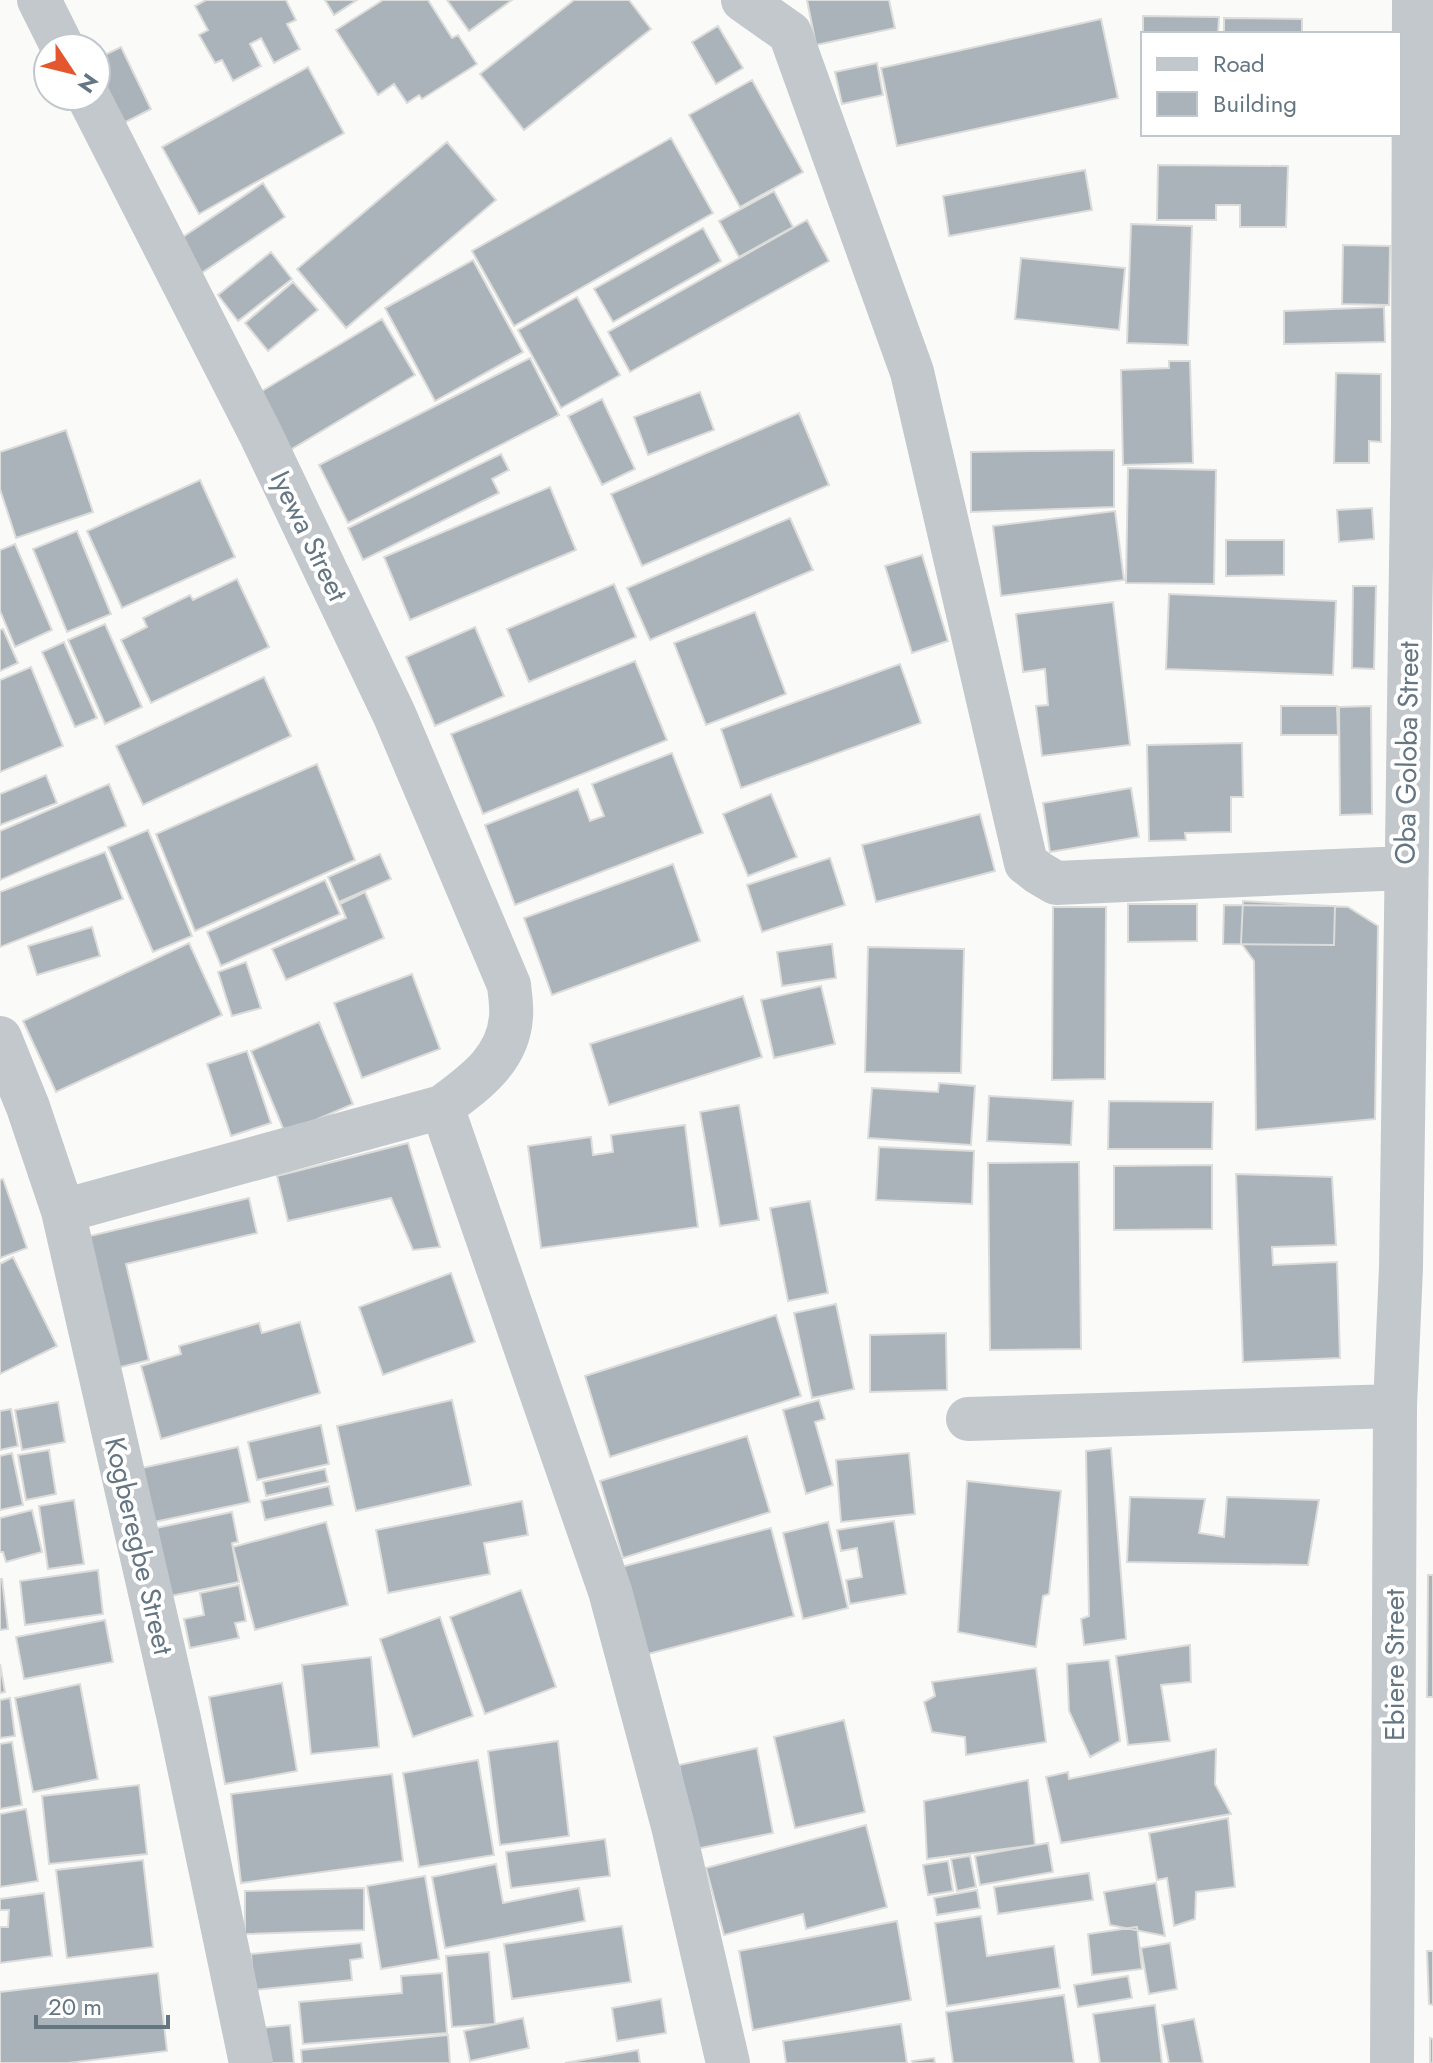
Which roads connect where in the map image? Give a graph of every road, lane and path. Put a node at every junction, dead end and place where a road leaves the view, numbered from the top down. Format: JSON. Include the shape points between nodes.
{"nodes":[{"id":1,"x":39,"y":0,"type":"edge"},
{"id":2,"x":743,"y":0,"type":"edge"},
{"id":3,"x":1414,"y":0,"type":"edge"},
{"id":4,"x":55,"y":32,"type":"edge"},
{"id":5,"x":96,"y":112,"type":"edge"},
{"id":6,"x":1405,"y":868,"type":"junction"},
{"id":7,"x":0,"y":1038,"type":"edge"},
{"id":8,"x":442,"y":1107,"type":"junction"},
{"id":9,"x":63,"y":1211,"type":"junction"},
{"id":10,"x":1401,"y":1267,"type":"joint"},
{"id":11,"x":1395,"y":1406,"type":"junction"},
{"id":12,"x":968,"y":1419,"type":"dead end"},
{"id":13,"x":251,"y":2063,"type":"edge"},
{"id":14,"x":728,"y":2063,"type":"edge"},
{"id":15,"x":1392,"y":2063,"type":"edge"}],
"edges":[{"from":1,"to":4,"type":"street"},
{"from":2,"to":6,"type":"street","via":[[790,33],[912,372],[1026,863],[1056,883]]},
{"from":3,"to":6,"type":"street","name":"Oba Goloba Street"},
{"from":5,"to":8,"type":"street","name":"Iyewa Street","via":[[261,435],[394,714],[509,985],[511,1017],[503,1050],[480,1079]]},
{"from":6,"to":10,"type":"street","name":"Oba Goloba Street"},
{"from":7,"to":9,"type":"street","name":"Kogberegbe Street"},
{"from":8,"to":9,"type":"street"},
{"from":8,"to":14,"type":"street","via":[[610,1591],[673,1826]]},
{"from":9,"to":13,"type":"street","name":"Kogberegbe Street"},
{"from":10,"to":11,"type":"street","name":"Ebiere Street"},
{"from":11,"to":12,"type":"street"},
{"from":11,"to":15,"type":"street","name":"Ebiere Street"}]}
